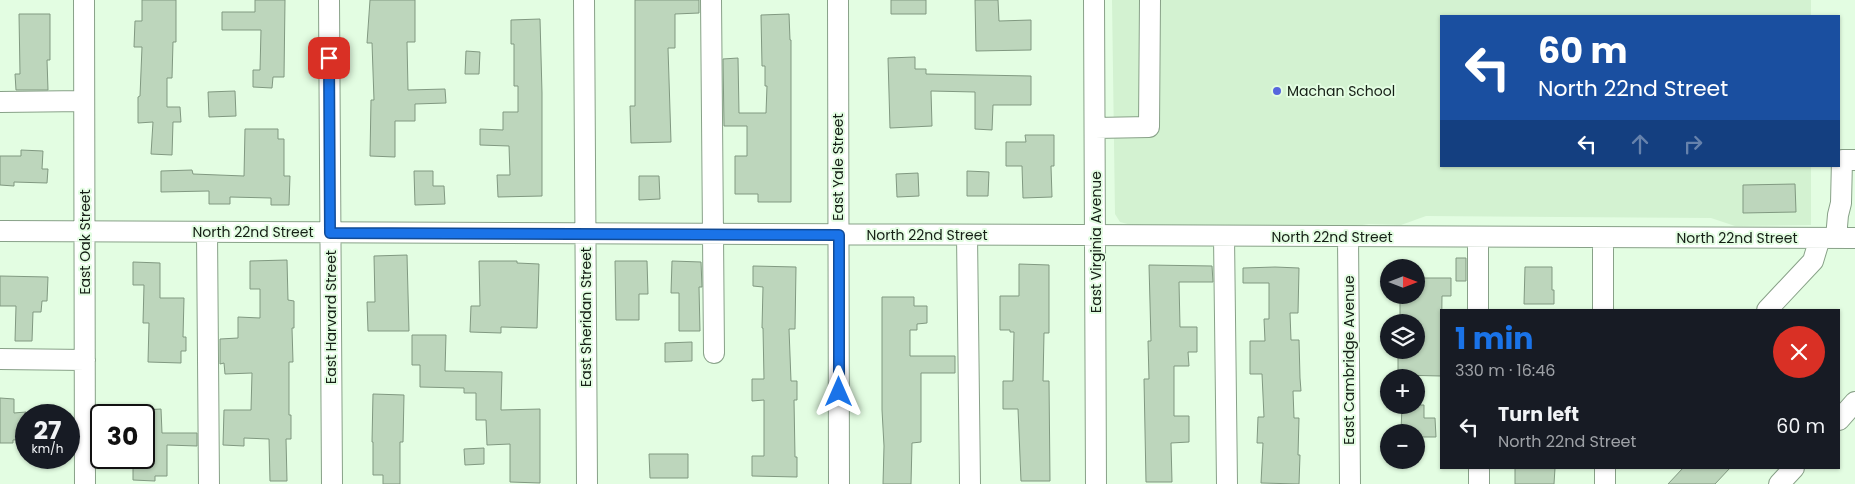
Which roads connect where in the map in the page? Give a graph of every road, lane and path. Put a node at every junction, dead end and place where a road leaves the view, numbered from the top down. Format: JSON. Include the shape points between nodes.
{"nodes":[{"id":1,"x":84,"y":0,"type":"edge"},
{"id":2,"x":329,"y":0,"type":"edge"},
{"id":3,"x":584,"y":0,"type":"edge"},
{"id":4,"x":712,"y":0,"type":"edge"},
{"id":5,"x":838,"y":0,"type":"edge"},
{"id":6,"x":1094,"y":0,"type":"edge"},
{"id":7,"x":1150,"y":0,"type":"edge"},
{"id":8,"x":0,"y":102,"type":"edge"},
{"id":9,"x":84,"y":102,"type":"junction"},
{"id":10,"x":1095,"y":128,"type":"junction"},
{"id":11,"x":1849,"y":160,"type":"edge"},
{"id":12,"x":1848,"y":201,"type":"edge"},
{"id":13,"x":0,"y":231,"type":"edge"},
{"id":14,"x":86,"y":232,"type":"junction"},
{"id":15,"x":207,"y":232,"type":"junction"},
{"id":16,"x":330,"y":233,"type":"junction"},
{"id":17,"x":586,"y":233,"type":"junction"},
{"id":18,"x":714,"y":233,"type":"junction"},
{"id":19,"x":839,"y":235,"type":"junction"},
{"id":20,"x":967,"y":235,"type":"junction"},
{"id":21,"x":1096,"y":236,"type":"junction"},
{"id":22,"x":1224,"y":236,"type":"junction"},
{"id":23,"x":1348,"y":237,"type":"junction"},
{"id":24,"x":1478,"y":238,"type":"junction"},
{"id":25,"x":1603,"y":238,"type":"junction"},
{"id":26,"x":1837,"y":238,"type":"edge"},
{"id":27,"x":1478,"y":309,"type":"edge"},
{"id":28,"x":1603,"y":309,"type":"edge"},
{"id":29,"x":1768,"y":309,"type":"edge"},
{"id":30,"x":714,"y":353,"type":"dead end"},
{"id":31,"x":0,"y":359,"type":"edge"},
{"id":32,"x":85,"y":360,"type":"junction"},
{"id":33,"x":1855,"y":402,"type":"edge"},
{"id":34,"x":1840,"y":419,"type":"edge"},
{"id":35,"x":1479,"y":469,"type":"edge"},
{"id":36,"x":1793,"y":469,"type":"edge"},
{"id":37,"x":86,"y":484,"type":"edge"},
{"id":38,"x":209,"y":484,"type":"edge"},
{"id":39,"x":332,"y":484,"type":"edge"},
{"id":40,"x":587,"y":484,"type":"edge"},
{"id":41,"x":839,"y":484,"type":"edge"},
{"id":42,"x":970,"y":484,"type":"edge"},
{"id":43,"x":1096,"y":484,"type":"edge"},
{"id":44,"x":1227,"y":484,"type":"edge"},
{"id":45,"x":1350,"y":484,"type":"edge"},
{"id":46,"x":1479,"y":484,"type":"edge"},
{"id":47,"x":1779,"y":484,"type":"edge"}],
"edges":[{"from":1,"to":9,"type":"street","name":"East Oak Street"},
{"from":2,"to":16,"type":"street","name":"East Harvard Street"},
{"from":3,"to":17,"type":"street","name":"East Sheridan Street"},
{"from":4,"to":18,"type":"street"},
{"from":5,"to":19,"type":"street","name":"East Yale Street"},
{"from":6,"to":10,"type":"street","name":"East Virginia Avenue"},
{"from":7,"to":10,"type":"street","via":[[1149,127]]},
{"from":8,"to":9,"type":"street"},
{"from":9,"to":14,"type":"street","name":"East Oak Street"},
{"from":10,"to":21,"type":"street","name":"East Virginia Avenue"},
{"from":11,"to":12,"type":"street"},
{"from":12,"to":26,"type":"street","via":[[1838,215]]},
{"from":13,"to":14,"type":"street","name":"North 22nd Street"},
{"from":14,"to":15,"type":"street","name":"North 22nd Street"},
{"from":14,"to":32,"type":"street","name":"East Oak Street"},
{"from":15,"to":16,"type":"street","name":"North 22nd Street"},
{"from":15,"to":38,"type":"street"},
{"from":16,"to":17,"type":"street","name":"North 22nd Street"},
{"from":16,"to":39,"type":"street","name":"East Harvard Street"},
{"from":17,"to":18,"type":"street","name":"North 22nd Street"},
{"from":17,"to":40,"type":"street","name":"East Sheridan Street"},
{"from":18,"to":19,"type":"street","name":"North 22nd Street"},
{"from":18,"to":30,"type":"street"},
{"from":19,"to":20,"type":"street","name":"North 22nd Street"},
{"from":19,"to":41,"type":"street","name":"East Yale Street"},
{"from":20,"to":21,"type":"street","name":"North 22nd Street"},
{"from":20,"to":42,"type":"street"},
{"from":21,"to":22,"type":"street","name":"North 22nd Street"},
{"from":21,"to":43,"type":"street","name":"East Virginia Avenue"},
{"from":22,"to":23,"type":"street","name":"North 22nd Street"},
{"from":22,"to":44,"type":"street"},
{"from":23,"to":24,"type":"street","name":"North 22nd Street"},
{"from":23,"to":45,"type":"street","name":"East Cambridge Avenue"},
{"from":24,"to":25,"type":"street","name":"North 22nd Street"},
{"from":24,"to":27,"type":"street"},
{"from":25,"to":26,"type":"street","name":"North 22nd Street"},
{"from":25,"to":28,"type":"street"},
{"from":26,"to":29,"type":"street"},
{"from":31,"to":32,"type":"street"},
{"from":32,"to":37,"type":"street","name":"East Oak Street"},
{"from":33,"to":34,"type":"street"},
{"from":35,"to":46,"type":"street"},
{"from":36,"to":47,"type":"street"}]}
